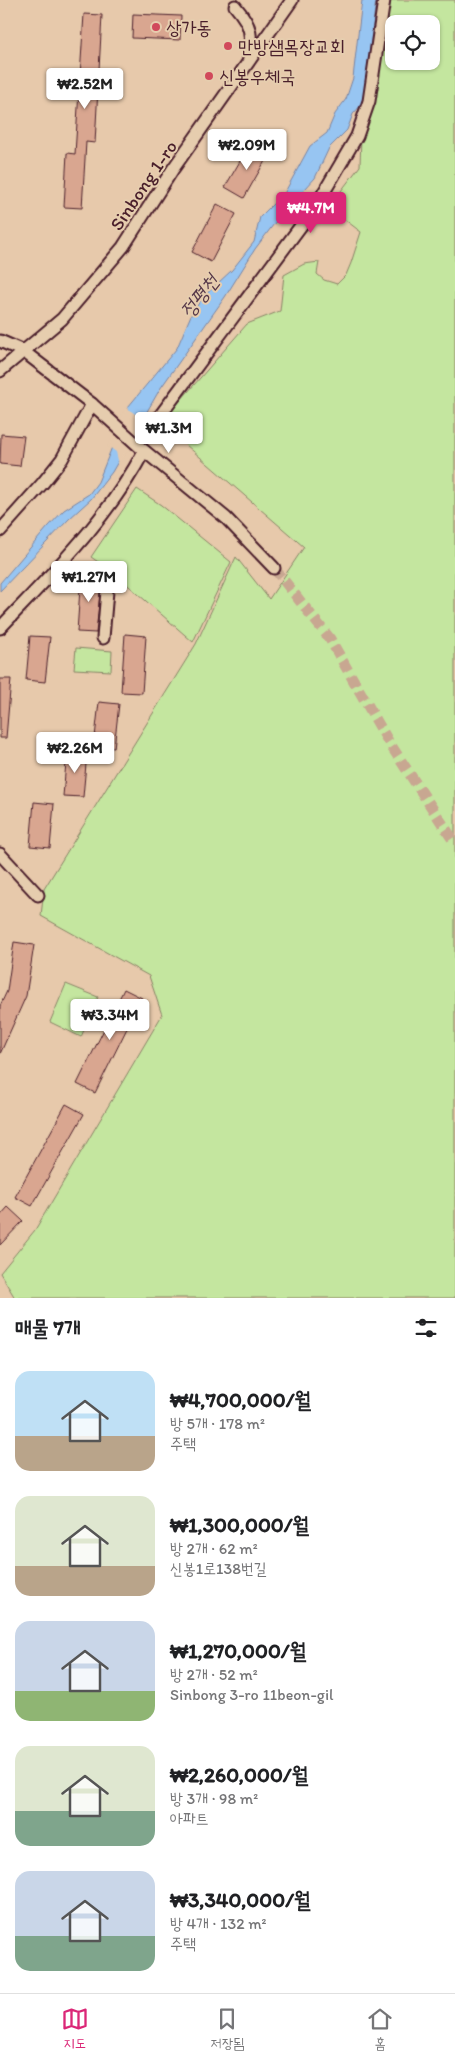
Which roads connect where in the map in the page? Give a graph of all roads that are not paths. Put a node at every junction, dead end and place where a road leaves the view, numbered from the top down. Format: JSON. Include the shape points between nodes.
{"nodes":[{"id":1,"x":292,"y":0,"type":"edge"},
{"id":2,"x":384,"y":0,"type":"edge"},
{"id":3,"x":235,"y":6,"type":"dead end"},
{"id":4,"x":248,"y":60,"type":"junction"},
{"id":5,"x":0,"y":341,"type":"edge"},
{"id":6,"x":22,"y":351,"type":"junction"},
{"id":7,"x":0,"y":371,"type":"edge"},
{"id":8,"x":92,"y":404,"type":"junction"},
{"id":9,"x":151,"y":428,"type":"dead end"},
{"id":10,"x":142,"y":449,"type":"junction"},
{"id":11,"x":0,"y":531,"type":"edge"},
{"id":12,"x":274,"y":568,"type":"tunnel mouth"},
{"id":13,"x":107,"y":591,"type":"dead end"},
{"id":14,"x":0,"y":628,"type":"edge"},
{"id":15,"x":103,"y":638,"type":"dead end"},
{"id":16,"x":0,"y":854,"type":"edge"},
{"id":17,"x":38,"y":895,"type":"dead end"}],
"edges":[{"from":1,"to":4,"type":"street","name":"Sinbong 1-ro"},
{"from":2,"to":9,"type":"street","via":[[369,101],[357,136],[317,204]]},
{"from":3,"to":4,"type":"street","via":[[249,24],[252,37]]},
{"from":4,"to":6,"type":"street","name":"Sinbong 1-ro","via":[[123,247],[62,319]]},
{"from":5,"to":6,"type":"street"},
{"from":6,"to":7,"type":"street","name":"Sinbong 1-ro"},
{"from":6,"to":8,"type":"street"},
{"from":8,"to":10,"type":"street"},
{"from":8,"to":11,"type":"street","via":[[62,459]]},
{"from":10,"to":12,"type":"street","via":[[226,518]]},
{"from":10,"to":14,"type":"street","via":[[129,479],[105,514]]},
{"from":13,"to":15,"type":"street"},
{"from":16,"to":17,"type":"street"}]}
